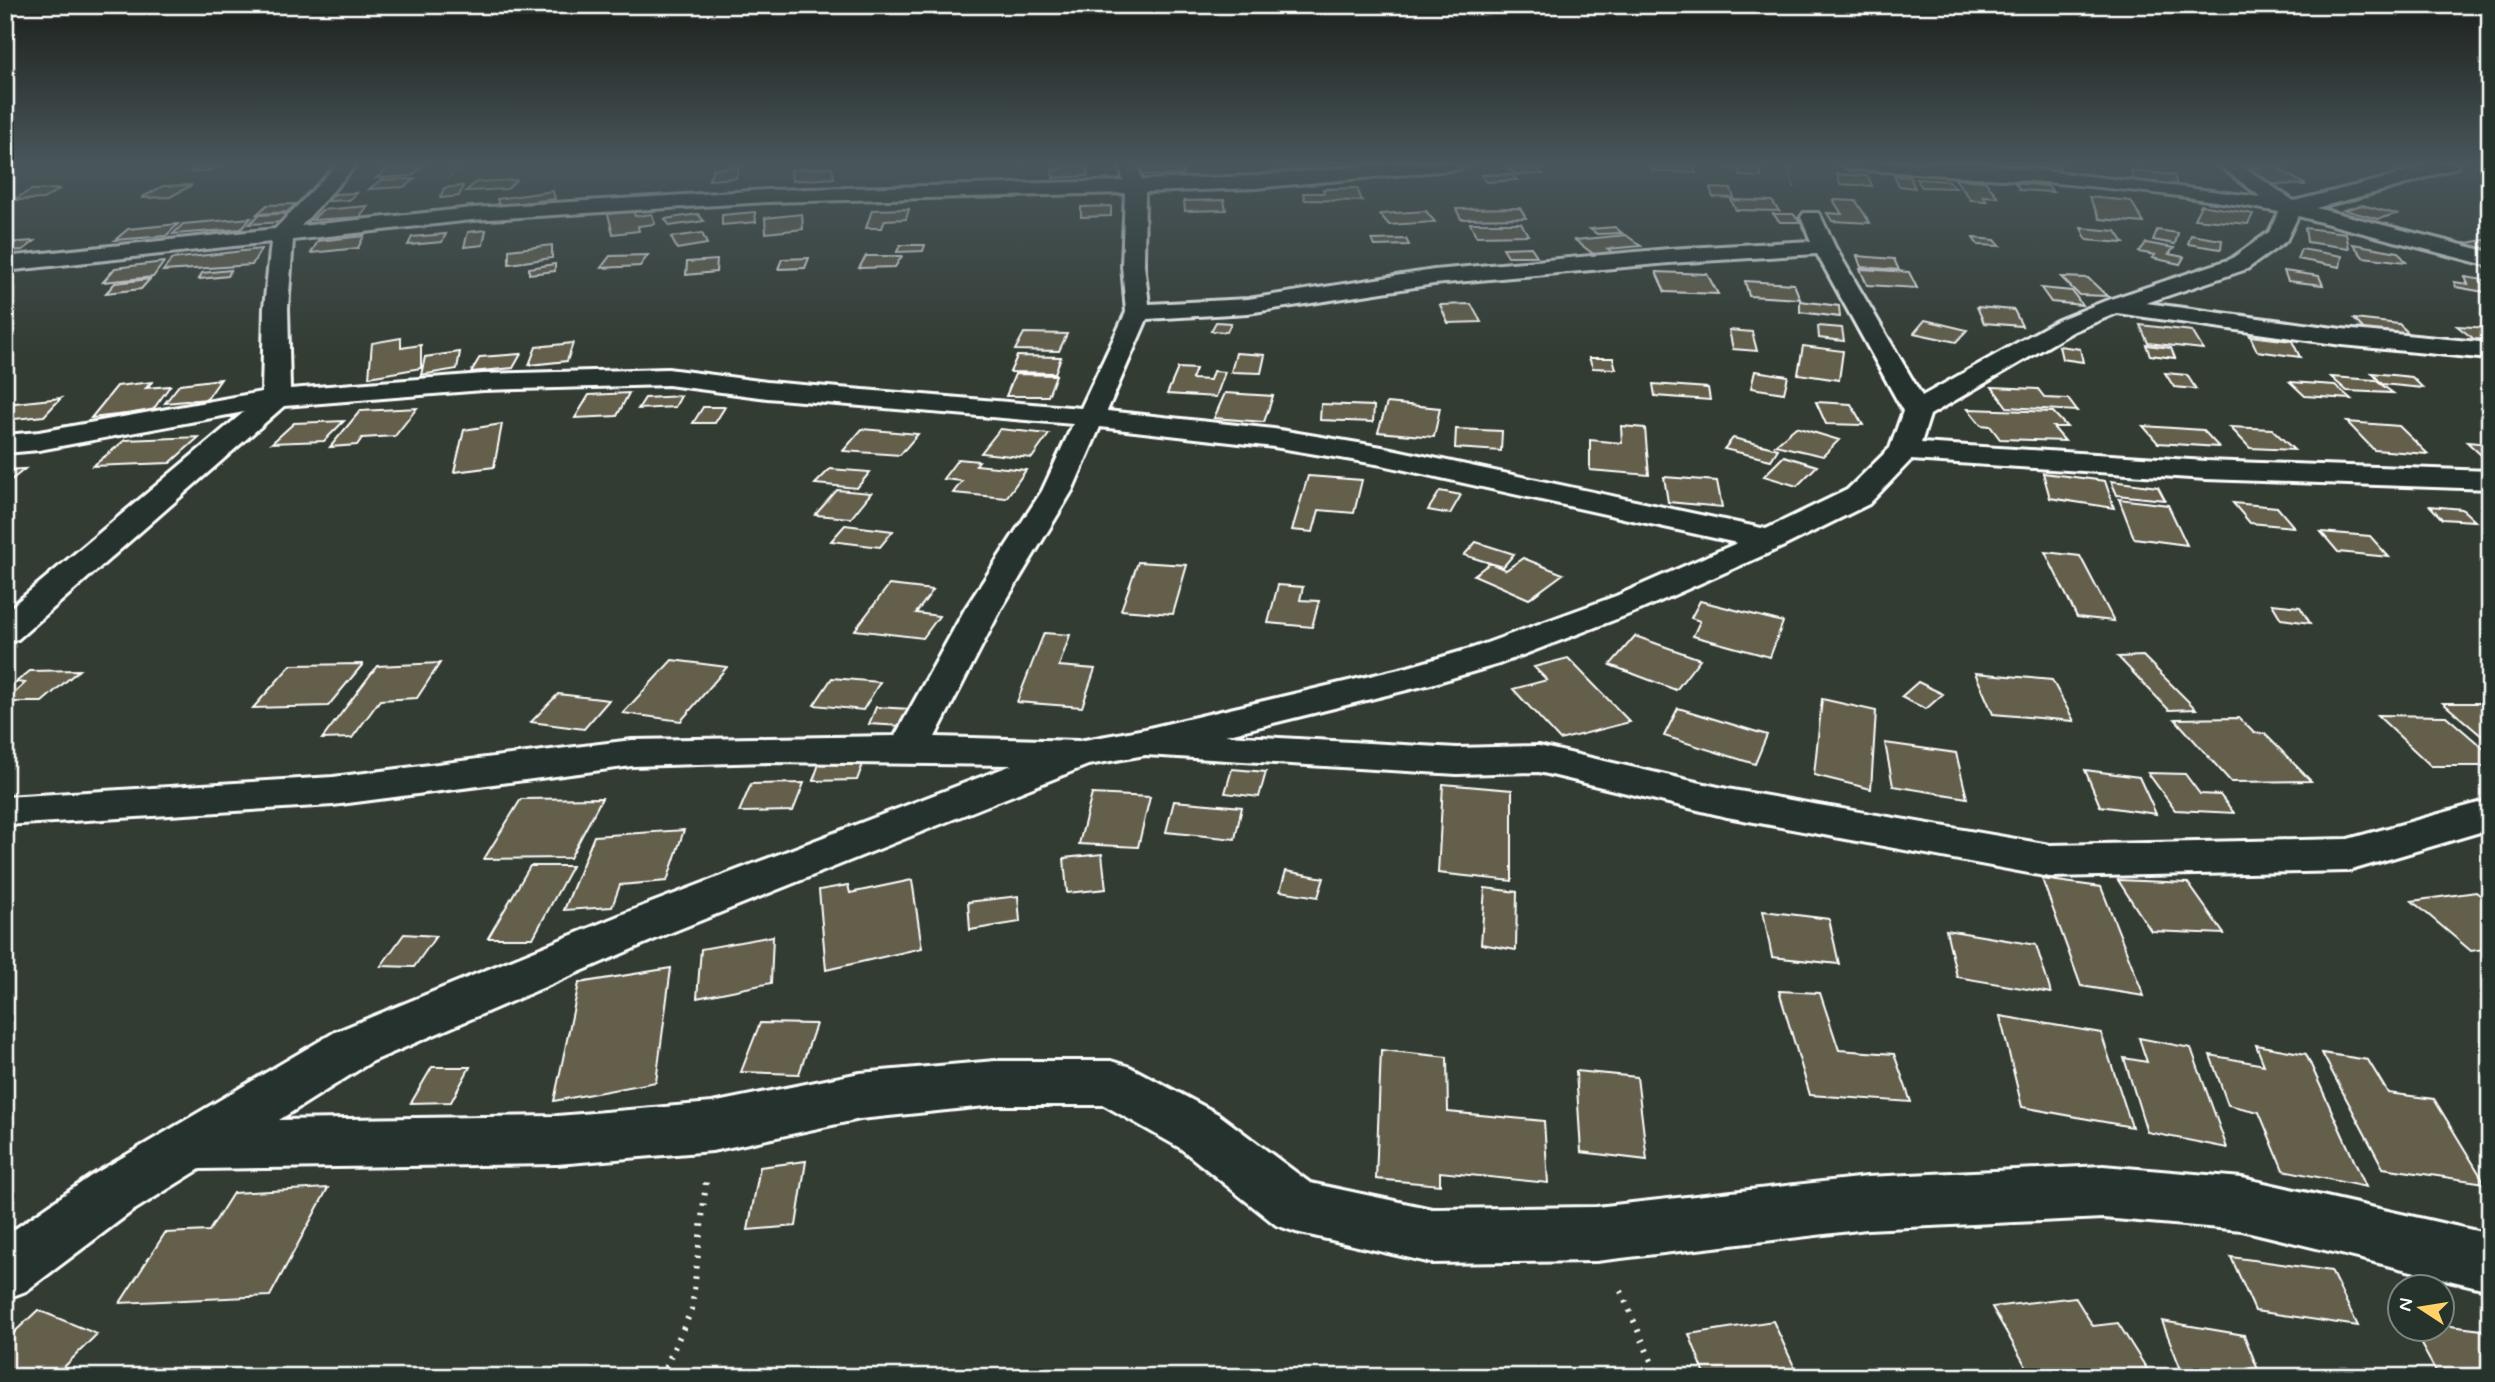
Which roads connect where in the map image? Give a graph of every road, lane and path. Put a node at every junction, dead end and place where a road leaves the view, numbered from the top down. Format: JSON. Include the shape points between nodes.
{"nodes":[{"id":1,"x":288,"y":227,"type":"edge"},
{"id":2,"x":338,"y":227,"type":"edge"},
{"id":3,"x":1134,"y":227,"type":"edge"},
{"id":4,"x":1816,"y":227,"type":"edge"},
{"id":5,"x":2281,"y":227,"type":"edge"},
{"id":6,"x":2362,"y":227,"type":"edge"},
{"id":7,"x":283,"y":233,"type":"junction"},
{"id":8,"x":1825,"y":247,"type":"junction"},
{"id":9,"x":2490,"y":259,"type":"edge"},
{"id":10,"x":5,"y":264,"type":"edge"},
{"id":11,"x":2113,"y":306,"type":"junction"},
{"id":12,"x":1138,"y":312,"type":"junction"},
{"id":13,"x":2490,"y":351,"type":"edge"},
{"id":14,"x":276,"y":398,"type":"junction"},
{"id":15,"x":1917,"y":411,"type":"junction"},
{"id":16,"x":1090,"y":417,"type":"junction"},
{"id":17,"x":5,"y":444,"type":"edge"},
{"id":18,"x":1904,"y":451,"type":"junction"},
{"id":19,"x":2490,"y":480,"type":"edge"},
{"id":20,"x":1770,"y":540,"type":"junction"},
{"id":21,"x":5,"y":631,"type":"edge"},
{"id":22,"x":1145,"y":742,"type":"junction"},
{"id":23,"x":908,"y":748,"type":"junction"},
{"id":24,"x":1079,"y":754,"type":"junction"},
{"id":25,"x":5,"y":811,"type":"edge"},
{"id":26,"x":2490,"y":814,"type":"edge"},
{"id":27,"x":712,"y":1127,"type":"junction"},
{"id":28,"x":189,"y":1145,"type":"junction"},
{"id":29,"x":1596,"y":1234,"type":"junction"},
{"id":30,"x":2490,"y":1262,"type":"edge"},
{"id":31,"x":5,"y":1271,"type":"edge"},
{"id":32,"x":662,"y":1377,"type":"edge"},
{"id":33,"x":1658,"y":1377,"type":"edge"}],
"edges":[{"from":1,"to":7,"type":"street"},
{"from":2,"to":7,"type":"street"},
{"from":3,"to":12,"type":"street"},
{"from":4,"to":8,"type":"street"},
{"from":5,"to":11,"type":"street","via":[[2277,236],[2239,264]]},
{"from":6,"to":9,"type":"street"},
{"from":7,"to":10,"type":"street"},
{"from":7,"to":14,"type":"street","via":[[276,308]]},
{"from":8,"to":12,"type":"street","via":[[1434,277],[1248,306]]},
{"from":8,"to":15,"type":"street"},
{"from":11,"to":13,"type":"street","via":[[2342,337]]},
{"from":11,"to":15,"type":"street","via":[[2066,326]]},
{"from":12,"to":16,"type":"street"},
{"from":14,"to":16,"type":"street","via":[[483,382],[668,377],[865,400]]},
{"from":14,"to":17,"type":"street"},
{"from":14,"to":21,"type":"street"},
{"from":15,"to":18,"type":"street"},
{"from":16,"to":20,"type":"street","via":[[1274,438],[1382,456]]},
{"from":16,"to":23,"type":"street","via":[[1057,491],[983,609]]},
{"from":18,"to":19,"type":"street","via":[[2206,470]]},
{"from":18,"to":20,"type":"street","via":[[1858,497]]},
{"from":20,"to":22,"type":"street","via":[[1628,603],[1486,656]]},
{"from":22,"to":24,"type":"street"},
{"from":22,"to":26,"type":"street","via":[[1444,760],[1539,759],[1727,803],[2050,861],[2348,855]]},
{"from":23,"to":24,"type":"street"},
{"from":23,"to":25,"type":"street","via":[[632,753],[333,791]]},
{"from":24,"to":28,"type":"street","via":[[650,922],[353,1047]]},
{"from":27,"to":28,"type":"street","via":[[557,1140]]},
{"from":27,"to":29,"type":"street","via":[[860,1096],[995,1083],[1111,1083],[1199,1131],[1296,1206],[1432,1236]]},
{"from":27,"to":32,"type":"path","via":[[692,1310]]},
{"from":28,"to":31,"type":"street","via":[[111,1194]]},
{"from":29,"to":30,"type":"street","via":[[1867,1203],[2102,1192],[2242,1204]]},
{"from":29,"to":33,"type":"path"}]}
